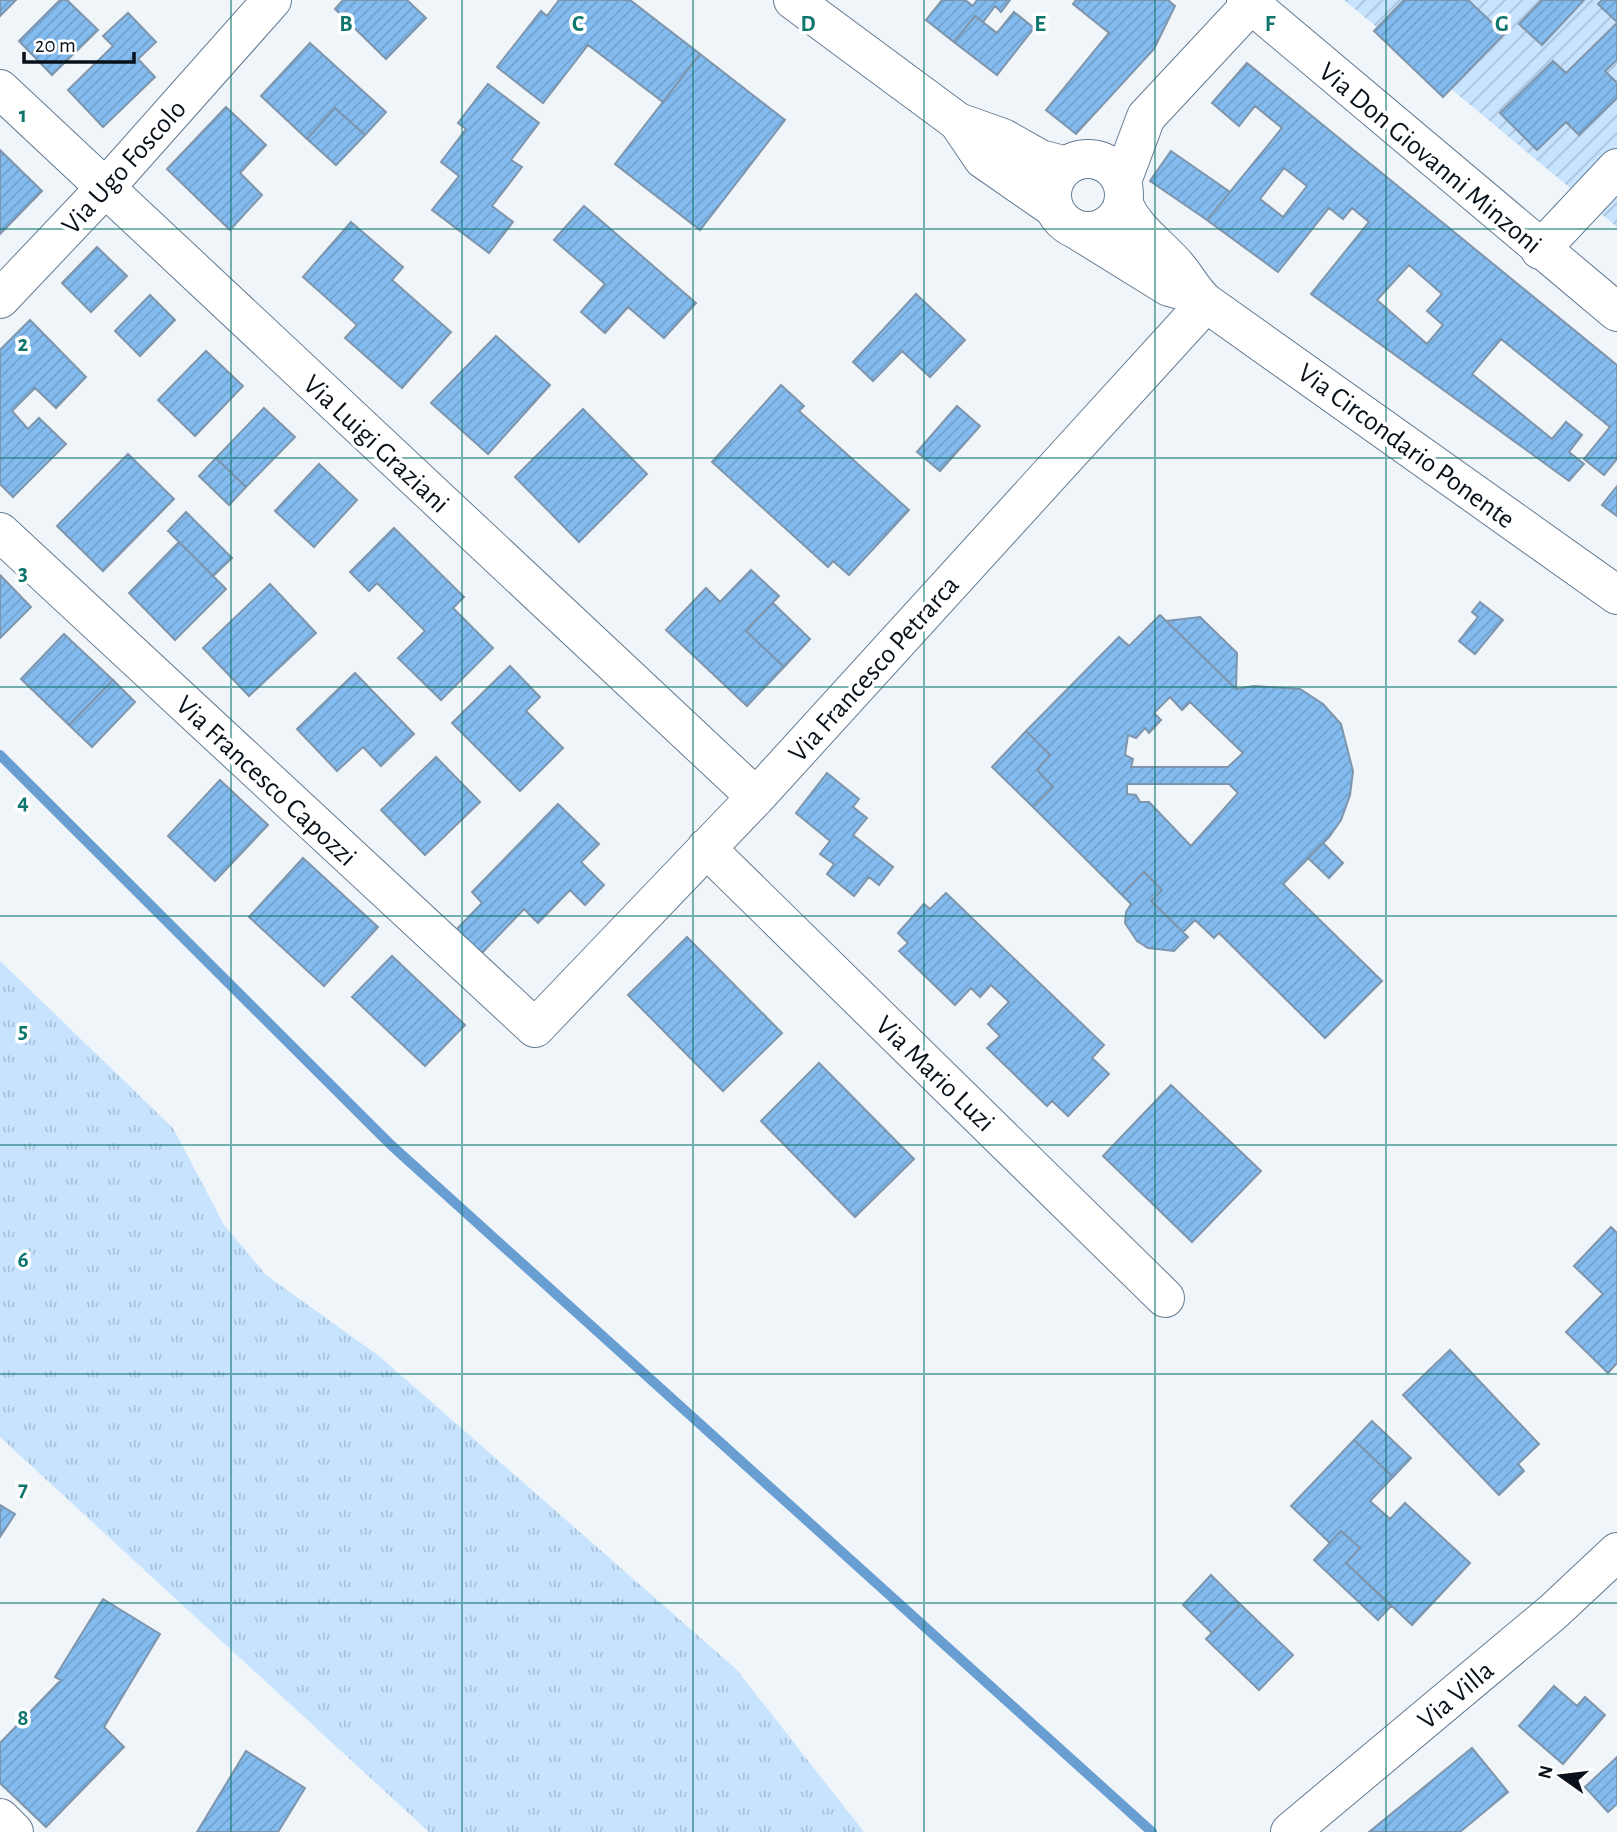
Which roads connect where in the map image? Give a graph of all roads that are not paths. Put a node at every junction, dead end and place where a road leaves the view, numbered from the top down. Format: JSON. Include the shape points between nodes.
{"nodes":[{"id":1,"x":272,"y":0,"type":"edge"},
{"id":2,"x":793,"y":0,"type":"edge"},
{"id":3,"x":1251,"y":1,"type":"edge"},
{"id":4,"x":0,"y":89,"type":"edge"},
{"id":5,"x":1146,"y":117,"type":"junction"},
{"id":6,"x":958,"y":122,"type":"junction"},
{"id":7,"x":1077,"y":162,"type":"junction"},
{"id":8,"x":1617,"y":168,"type":"edge"},
{"id":9,"x":105,"y":188,"type":"junction"},
{"id":10,"x":1123,"y":193,"type":"junction"},
{"id":11,"x":1066,"y":220,"type":"junction"},
{"id":12,"x":1540,"y":250,"type":"junction"},
{"id":13,"x":0,"y":299,"type":"edge"},
{"id":14,"x":1201,"y":299,"type":"junction"},
{"id":15,"x":1617,"y":312,"type":"edge"},
{"id":16,"x":0,"y":532,"type":"edge"},
{"id":17,"x":1617,"y":595,"type":"edge"},
{"id":18,"x":756,"y":796,"type":"junction"},
{"id":19,"x":706,"y":848,"type":"junction"},
{"id":20,"x":535,"y":1028,"type":"joint"},
{"id":21,"x":1165,"y":1298,"type":"dead end"},
{"id":22,"x":1617,"y":1552,"type":"edge"},
{"id":23,"x":0,"y":1818,"type":"edge"},
{"id":24,"x":15,"y":1832,"type":"edge"},
{"id":25,"x":1290,"y":1832,"type":"edge"}],
"edges":[{"from":1,"to":9,"type":"street","name":"Via Ugo Foscolo"},
{"from":2,"to":6,"type":"street","name":"Via Circondario Ponente"},
{"from":3,"to":5,"type":"street"},
{"from":3,"to":12,"type":"street","name":"Via Don Giovanni Minzoni"},
{"from":4,"to":9,"type":"street","name":"Via Luigi Graziani"},
{"from":5,"to":7,"type":"street"},
{"from":5,"to":10,"type":"street"},
{"from":6,"to":7,"type":"street","name":"Via Circondario Ponente","via":[[1003,138],[1040,159]]},
{"from":6,"to":11,"type":"street","name":"Via Circondario Ponente","via":[[983,159]]},
{"from":7,"to":10,"type":"street","via":[[1108,165]]},
{"from":7,"to":11,"type":"street","via":[[1053,185]]},
{"from":8,"to":12,"type":"street"},
{"from":9,"to":13,"type":"street","name":"Via Ugo Foscolo"},
{"from":9,"to":18,"type":"street","name":"Via Luigi Graziani"},
{"from":10,"to":11,"type":"street","via":[[1119,216],[1101,230]]},
{"from":10,"to":14,"type":"street","name":"Via Circondario Ponente","via":[[1131,222],[1178,268]]},
{"from":11,"to":14,"type":"street","name":"Via Circondario Ponente","via":[[1169,287]]},
{"from":12,"to":15,"type":"street","name":"Via Don Giovanni Minzoni"},
{"from":14,"to":17,"type":"street","name":"Via Circondario Ponente"},
{"from":14,"to":18,"type":"street","name":"Via Francesco Petrarca"},
{"from":16,"to":20,"type":"street","name":"Via Francesco Capozzi"},
{"from":18,"to":19,"type":"street","name":"Via Francesco Petrarca"},
{"from":19,"to":20,"type":"street","name":"Via Francesco Petrarca"},
{"from":19,"to":21,"type":"street","name":"Via Mario Luzi"},
{"from":22,"to":25,"type":"street","name":"Via Villa","via":[[1553,1612]]},
{"from":23,"to":24,"type":"street"}]}
